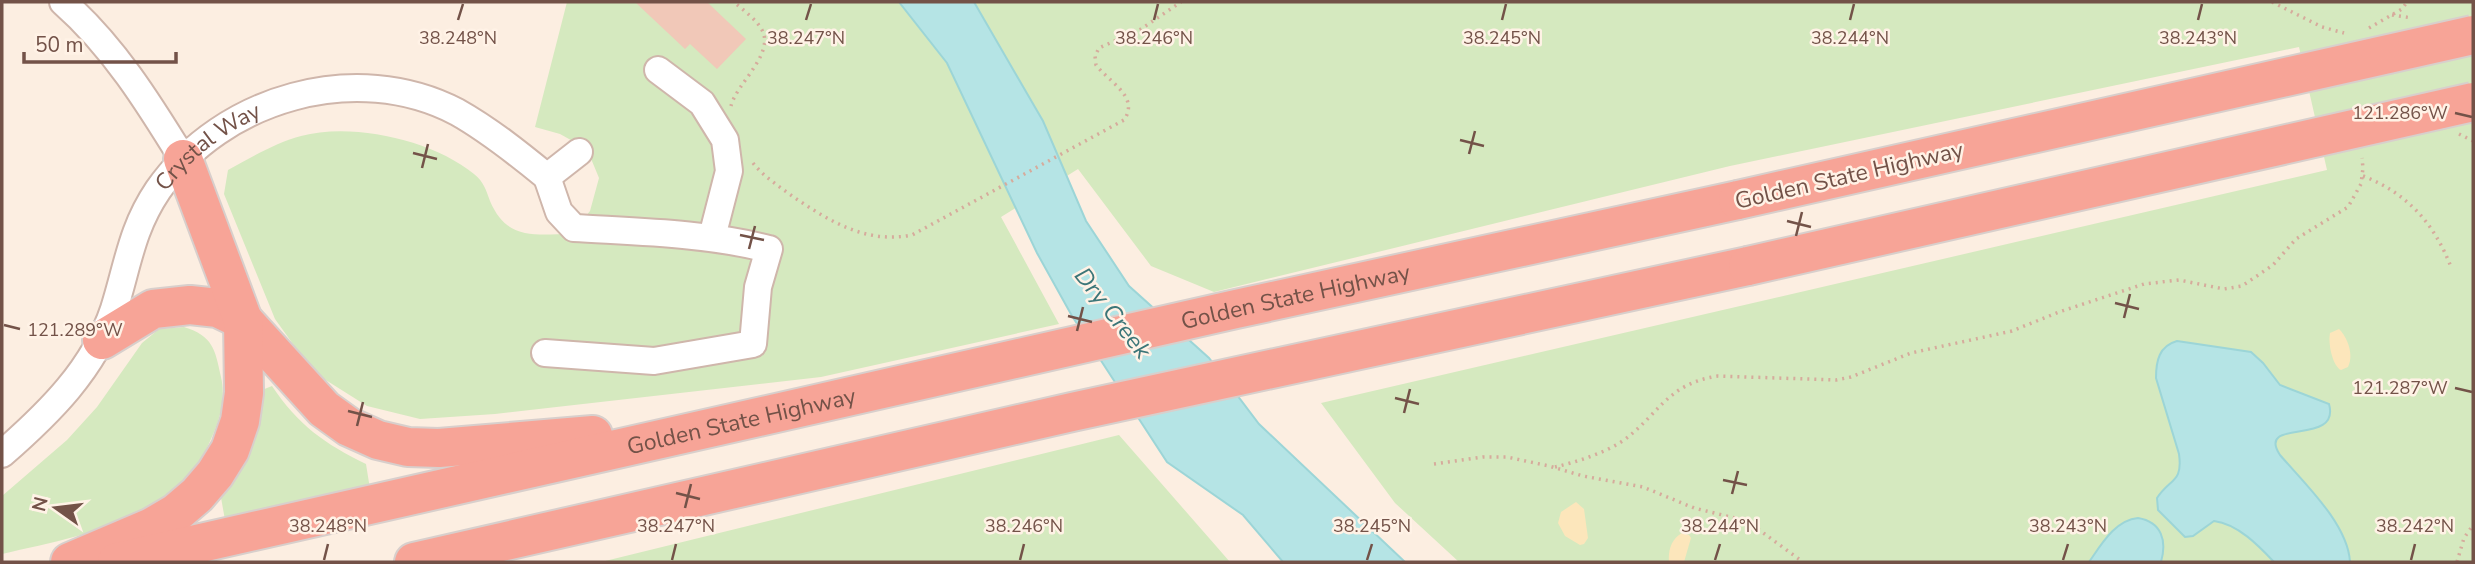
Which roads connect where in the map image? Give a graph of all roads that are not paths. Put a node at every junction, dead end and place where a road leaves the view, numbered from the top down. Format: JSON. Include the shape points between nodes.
{"nodes":[{"id":1,"x":63,"y":2,"type":"edge"},
{"id":2,"x":2473,"y":35,"type":"edge"},
{"id":3,"x":658,"y":71,"type":"dead end"},
{"id":4,"x":2473,"y":102,"type":"edge"},
{"id":5,"x":579,"y":152,"type":"dead end"},
{"id":6,"x":183,"y":159,"type":"junction"},
{"id":7,"x":547,"y":177,"type":"junction"},
{"id":8,"x":712,"y":237,"type":"junction"},
{"id":9,"x":243,"y":320,"type":"junction"},
{"id":10,"x":102,"y":340,"type":"junction"},
{"id":11,"x":544,"y":353,"type":"dead end"},
{"id":12,"x":738,"y":423,"type":"junction"},
{"id":13,"x":2,"y":454,"type":"edge"},
{"id":14,"x":592,"y":523,"type":"junction"},
{"id":15,"x":70,"y":562,"type":"edge"},
{"id":16,"x":117,"y":562,"type":"edge"},
{"id":17,"x":414,"y":562,"type":"edge"},
{"id":18,"x":501,"y":562,"type":"edge"}],
"edges":[{"from":1,"to":6,"type":"street","via":[[141,91]]},
{"from":2,"to":12,"type":"highway","name":"Golden State Highway","bridge":true},
{"from":3,"to":8,"type":"street","via":[[702,103],[725,140],[729,171]]},
{"from":4,"to":14,"type":"highway","bridge":true},
{"from":5,"to":7,"type":"street"},
{"from":6,"to":7,"type":"street","name":"Crystal Way","via":[[242,116],[272,103],[332,89],[365,89],[430,101],[456,112]]},
{"from":6,"to":9,"type":"highway"},
{"from":6,"to":10,"type":"street","name":"Crystal Way","via":[[159,189],[135,233]]},
{"from":7,"to":8,"type":"street","via":[[559,212],[574,228]]},
{"from":8,"to":11,"type":"street","via":[[769,249],[758,287],[753,344],[654,361]]},
{"from":9,"to":10,"type":"highway","via":[[218,308],[153,309]]},
{"from":9,"to":12,"type":"highway","via":[[324,409],[349,427],[408,447]]},
{"from":9,"to":15,"type":"highway","via":[[240,421],[215,474],[176,513]]},
{"from":10,"to":13,"type":"street","name":"Crystal Way","via":[[69,389]]},
{"from":12,"to":16,"type":"highway","name":"Golden State Highway"},
{"from":14,"to":17,"type":"highway"},
{"from":14,"to":18,"type":"highway"}]}
